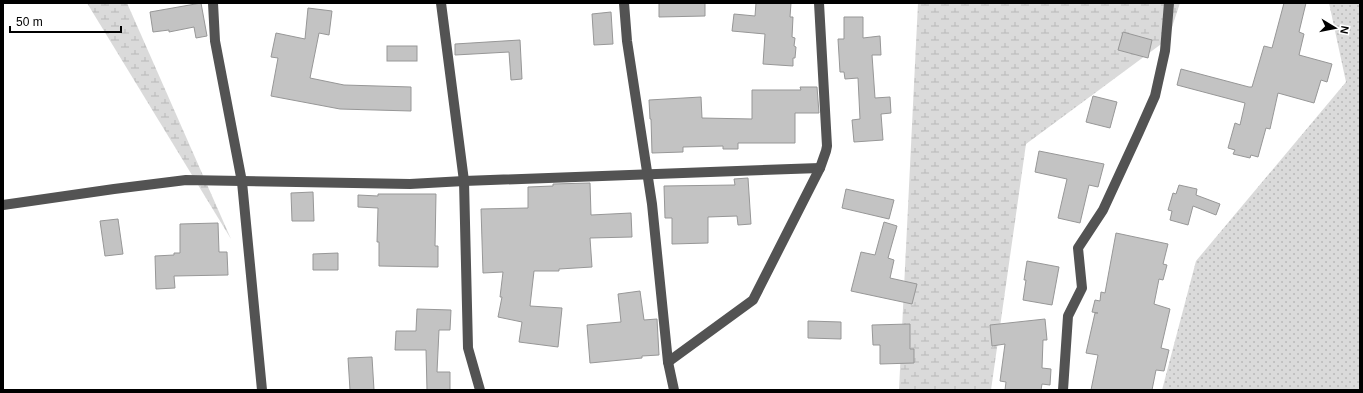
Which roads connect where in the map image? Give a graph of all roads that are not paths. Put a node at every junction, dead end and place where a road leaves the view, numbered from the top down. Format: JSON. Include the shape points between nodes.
{"nodes":[{"id":1,"x":213,"y":3,"type":"edge"},
{"id":2,"x":441,"y":3,"type":"edge"},
{"id":3,"x":624,"y":3,"type":"edge"},
{"id":4,"x":819,"y":3,"type":"edge"},
{"id":5,"x":1169,"y":3,"type":"edge"},
{"id":6,"x":820,"y":168,"type":"junction"},
{"id":7,"x":648,"y":174,"type":"junction"},
{"id":8,"x":464,"y":180,"type":"junction"},
{"id":9,"x":242,"y":182,"type":"junction"},
{"id":10,"x":3,"y":205,"type":"edge"},
{"id":11,"x":668,"y":362,"type":"junction"},
{"id":12,"x":262,"y":390,"type":"edge"},
{"id":13,"x":480,"y":390,"type":"edge"},
{"id":14,"x":674,"y":390,"type":"edge"},
{"id":15,"x":1063,"y":390,"type":"edge"}],
"edges":[{"from":1,"to":9,"type":"street","via":[[215,41]]},
{"from":2,"to":8,"type":"street"},
{"from":3,"to":7,"type":"street","via":[[627,41]]},
{"from":4,"to":6,"type":"street","via":[[827,146]]},
{"from":5,"to":15,"type":"street","via":[[1165,51],[1154,96],[1102,210],[1078,248],[1082,288],[1068,316]]},
{"from":6,"to":7,"type":"street"},
{"from":6,"to":11,"type":"street","via":[[753,300]]},
{"from":7,"to":8,"type":"street"},
{"from":7,"to":11,"type":"street"},
{"from":8,"to":9,"type":"street","via":[[410,184]]},
{"from":8,"to":13,"type":"street","via":[[468,348]]},
{"from":9,"to":10,"type":"street","via":[[186,180]]},
{"from":9,"to":12,"type":"street"},
{"from":11,"to":14,"type":"street"}]}
